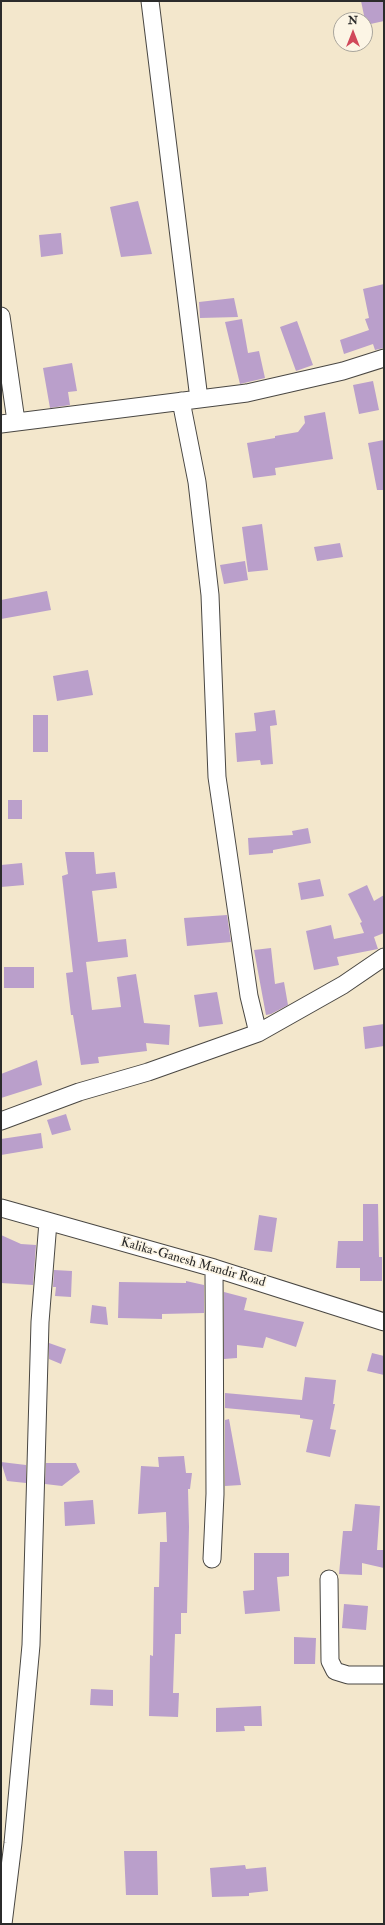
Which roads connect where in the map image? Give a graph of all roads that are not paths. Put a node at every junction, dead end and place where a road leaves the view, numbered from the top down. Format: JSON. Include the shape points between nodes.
{"nodes":[{"id":1,"x":150,"y":1,"type":"edge"},
{"id":2,"x":1,"y":316,"type":"edge"},
{"id":3,"x":384,"y":358,"type":"edge"},
{"id":4,"x":199,"y":399,"type":"junction"},
{"id":5,"x":181,"y":401,"type":"junction"},
{"id":6,"x":9,"y":423,"type":"edge"},
{"id":7,"x":384,"y":958,"type":"edge"},
{"id":8,"x":258,"y":1033,"type":"junction"},
{"id":9,"x":1,"y":1121,"type":"edge"},
{"id":10,"x":1,"y":1208,"type":"edge"},
{"id":11,"x":48,"y":1222,"type":"junction"},
{"id":12,"x":214,"y":1268,"type":"junction"},
{"id":13,"x":384,"y":1322,"type":"edge"},
{"id":14,"x":212,"y":1559,"type":"dead end"},
{"id":15,"x":329,"y":1579,"type":"dead end"},
{"id":16,"x":384,"y":1675,"type":"edge"},
{"id":17,"x":3,"y":1924,"type":"edge"}],
"edges":[{"from":1,"to":4,"type":"street"},
{"from":2,"to":6,"type":"street"},
{"from":3,"to":4,"type":"street","via":[[343,371],[247,393]]},
{"from":4,"to":5,"type":"street"},
{"from":5,"to":6,"type":"street"},
{"from":5,"to":8,"type":"street","via":[[197,482],[210,595],[217,777],[249,996]]},
{"from":7,"to":8,"type":"street","via":[[343,985]]},
{"from":8,"to":9,"type":"street","via":[[148,1072],[79,1092]]},
{"from":10,"to":11,"type":"street","name":"Kalika-Ganesh Mandir Road"},
{"from":11,"to":12,"type":"street","name":"Kalika-Ganesh Mandir Road"},
{"from":11,"to":17,"type":"street","via":[[40,1322],[31,1645]]},
{"from":12,"to":13,"type":"street","name":"Kalika-Ganesh Mandir Road"},
{"from":12,"to":14,"type":"street","via":[[215,1494]]},
{"from":15,"to":16,"type":"street","via":[[330,1661],[335,1671],[348,1675]]}]}
